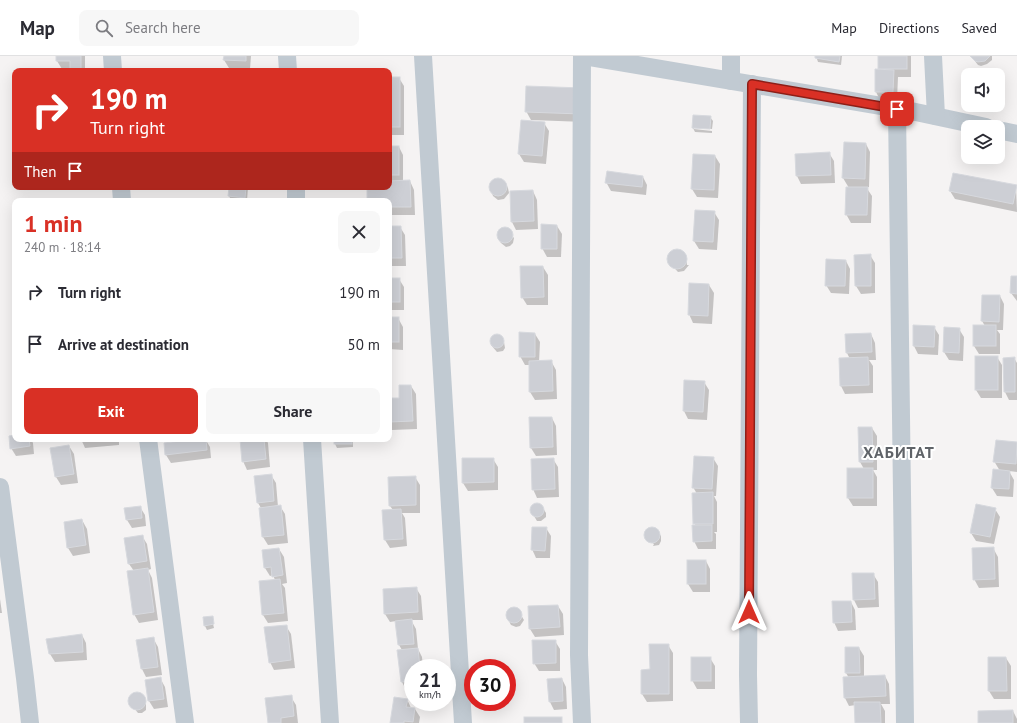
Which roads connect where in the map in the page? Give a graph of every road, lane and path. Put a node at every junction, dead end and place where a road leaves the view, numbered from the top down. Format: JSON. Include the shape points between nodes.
{"nodes":[{"id":1,"x":112,"y":56,"type":"edge"},
{"id":2,"x":287,"y":56,"type":"edge"},
{"id":3,"x":423,"y":56,"type":"edge"},
{"id":4,"x":583,"y":56,"type":"edge"},
{"id":5,"x":730,"y":56,"type":"edge"},
{"id":6,"x":933,"y":56,"type":"edge"},
{"id":7,"x":113,"y":68,"type":"edge"},
{"id":8,"x":288,"y":68,"type":"edge"},
{"id":9,"x":731,"y":81,"type":"junction"},
{"id":10,"x":752,"y":84,"type":"junction"},
{"id":11,"x":897,"y":109,"type":"junction"},
{"id":12,"x":936,"y":116,"type":"junction"},
{"id":13,"x":961,"y":122,"type":"edge"},
{"id":14,"x":1005,"y":131,"type":"edge"},
{"id":15,"x":1017,"y":134,"type":"edge"},
{"id":16,"x":148,"y":442,"type":"edge"},
{"id":17,"x":312,"y":442,"type":"edge"},
{"id":18,"x":0,"y":487,"type":"edge"},
{"id":19,"x":30,"y":723,"type":"edge"},
{"id":20,"x":185,"y":723,"type":"edge"},
{"id":21,"x":330,"y":723,"type":"edge"},
{"id":22,"x":463,"y":723,"type":"edge"},
{"id":23,"x":582,"y":723,"type":"edge"},
{"id":24,"x":749,"y":723,"type":"edge"},
{"id":25,"x":905,"y":723,"type":"edge"}],
"edges":[{"from":1,"to":7,"type":"street"},
{"from":2,"to":8,"type":"street"},
{"from":3,"to":22,"type":"street"},
{"from":4,"to":9,"type":"street"},
{"from":4,"to":23,"type":"street","via":[[579,655]]},
{"from":5,"to":9,"type":"street"},
{"from":6,"to":12,"type":"street"},
{"from":9,"to":10,"type":"street"},
{"from":10,"to":11,"type":"street"},
{"from":10,"to":24,"type":"street"},
{"from":11,"to":12,"type":"street"},
{"from":11,"to":25,"type":"street"},
{"from":12,"to":13,"type":"street"},
{"from":14,"to":15,"type":"street"},
{"from":16,"to":20,"type":"street"},
{"from":17,"to":21,"type":"street"},
{"from":18,"to":19,"type":"street"}]}
